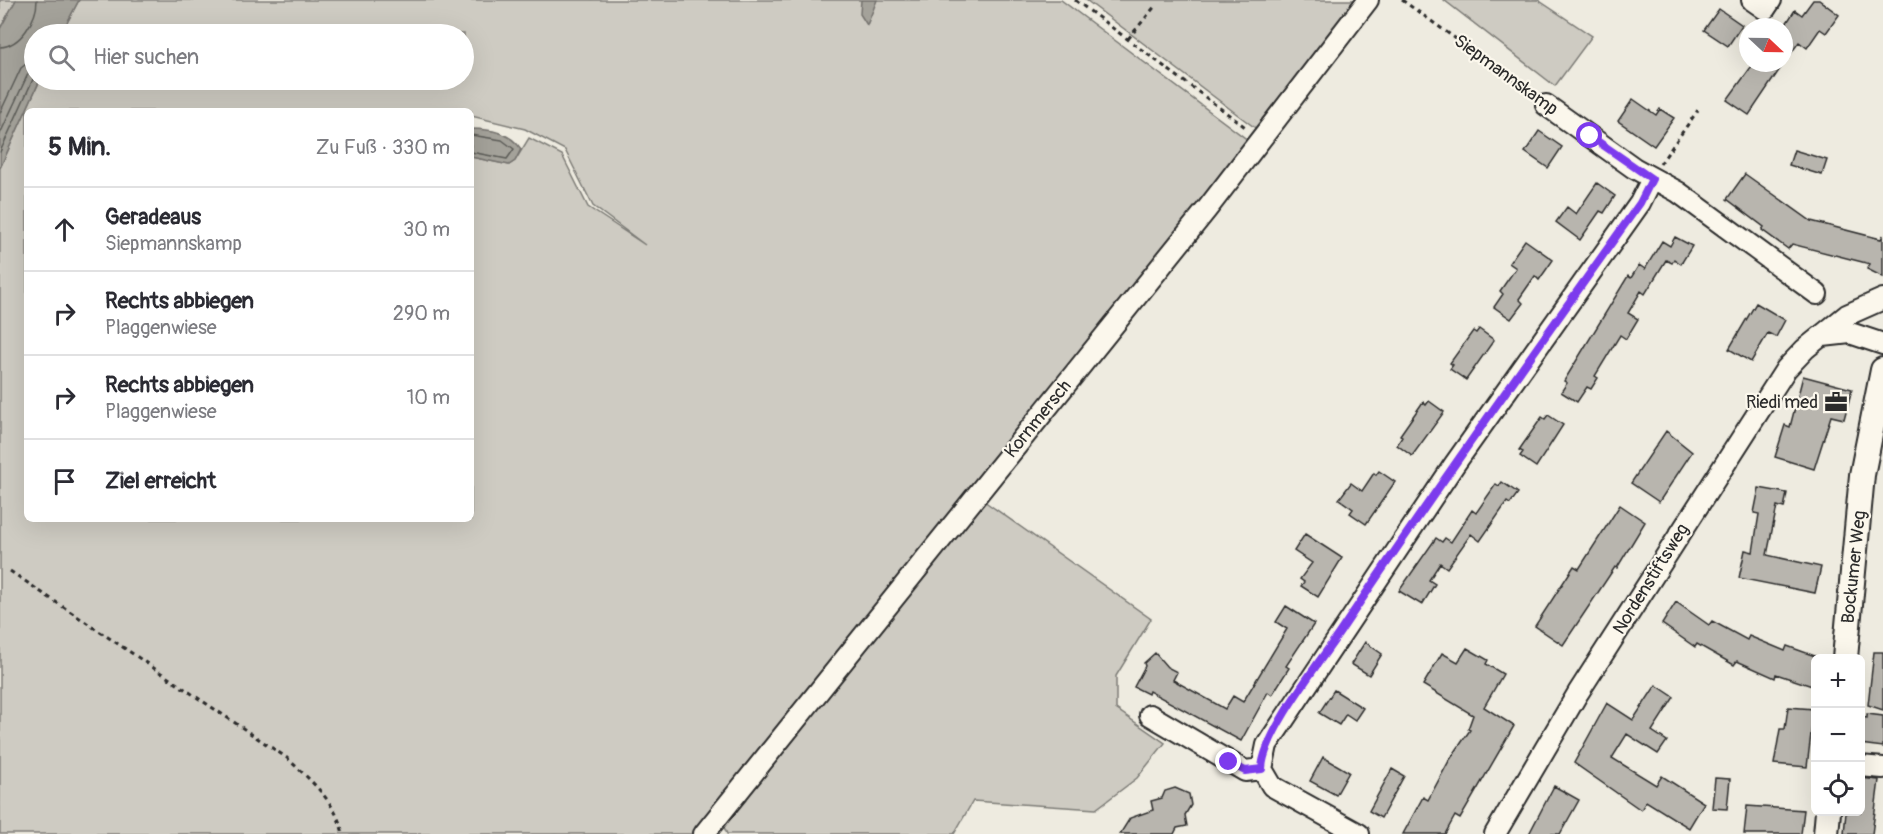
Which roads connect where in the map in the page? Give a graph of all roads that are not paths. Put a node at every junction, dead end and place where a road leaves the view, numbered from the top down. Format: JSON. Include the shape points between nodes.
{"nodes":[{"id":1,"x":1368,"y":0,"type":"edge"},
{"id":2,"x":1752,"y":0,"type":"edge"},
{"id":3,"x":1771,"y":0,"type":"edge"},
{"id":4,"x":1546,"y":105,"type":"road end"},
{"id":5,"x":1652,"y":179,"type":"junction"},
{"id":6,"x":1817,"y":294,"type":"dead end"},
{"id":7,"x":1883,"y":299,"type":"edge"},
{"id":8,"x":1823,"y":336,"type":"junction"},
{"id":9,"x":1883,"y":344,"type":"edge"},
{"id":10,"x":1883,"y":370,"type":"edge"},
{"id":11,"x":1875,"y":446,"type":"edge"},
{"id":12,"x":1846,"y":654,"type":"edge"},
{"id":13,"x":1150,"y":715,"type":"dead end"},
{"id":14,"x":1865,"y":766,"type":"edge"},
{"id":15,"x":1883,"y":768,"type":"edge"},
{"id":16,"x":1262,"y":769,"type":"junction"},
{"id":17,"x":1828,"y":816,"type":"edge"},
{"id":18,"x":704,"y":834,"type":"edge"},
{"id":19,"x":1359,"y":834,"type":"edge"},
{"id":20,"x":1495,"y":834,"type":"edge"},
{"id":21,"x":1826,"y":834,"type":"edge"}],
"edges":[{"from":1,"to":18,"type":"street","name":"Kornmersch","via":[[1262,139]]},
{"from":2,"to":3,"type":"street","via":[[1765,9]]},
{"from":4,"to":5,"type":"street","name":"Siepmannskamp"},
{"from":5,"to":6,"type":"street","name":"Siepmannskamp","via":[[1678,192]]},
{"from":5,"to":16,"type":"street","via":[[1640,203],[1454,465],[1304,686],[1267,745]]},
{"from":7,"to":8,"type":"street","name":"Nordenstiftsweg","via":[[1847,315]]},
{"from":8,"to":9,"type":"street","via":[[1850,333]]},
{"from":8,"to":20,"type":"street","name":"Nordenstiftsweg","via":[[1786,369],[1578,693]]},
{"from":10,"to":11,"type":"main road","name":"Bockumer Weg"},
{"from":11,"to":12,"type":"main road","name":"Bockumer Weg"},
{"from":13,"to":16,"type":"street","via":[[1245,771]]},
{"from":14,"to":15,"type":"street"},
{"from":16,"to":19,"type":"street","via":[[1272,786]]},
{"from":17,"to":21,"type":"main road"}]}
